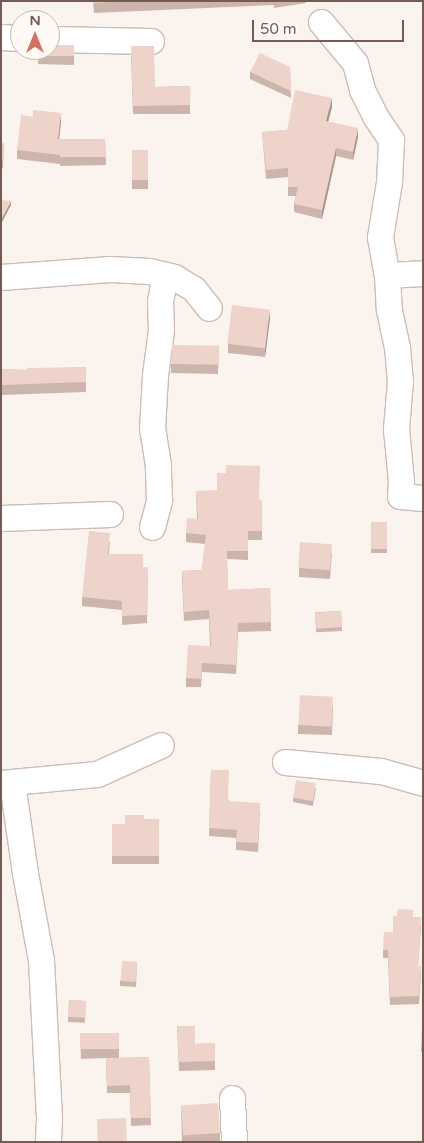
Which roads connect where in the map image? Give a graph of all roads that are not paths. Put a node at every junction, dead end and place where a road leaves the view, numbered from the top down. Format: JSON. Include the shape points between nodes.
{"nodes":[{"id":1,"x":321,"y":22,"type":"dead end"},
{"id":2,"x":60,"y":39,"type":"edge"},
{"id":3,"x":151,"y":41,"type":"dead end"},
{"id":4,"x":386,"y":274,"type":"junction"},
{"id":5,"x":423,"y":274,"type":"edge"},
{"id":6,"x":165,"y":275,"type":"junction"},
{"id":7,"x":1,"y":277,"type":"edge"},
{"id":8,"x":208,"y":308,"type":"dead end"},
{"id":9,"x":423,"y":498,"type":"edge"},
{"id":10,"x":110,"y":514,"type":"dead end"},
{"id":11,"x":1,"y":518,"type":"edge"},
{"id":12,"x":152,"y":527,"type":"dead end"},
{"id":13,"x":162,"y":745,"type":"dead end"},
{"id":14,"x":285,"y":762,"type":"dead end"},
{"id":15,"x":7,"y":783,"type":"edge"},
{"id":16,"x":422,"y":784,"type":"edge"},
{"id":17,"x":232,"y":1098,"type":"dead end"},
{"id":18,"x":48,"y":1142,"type":"edge"},
{"id":19,"x":234,"y":1142,"type":"edge"}],
"edges":[{"from":1,"to":4,"type":"street","via":[[355,63],[362,90],[391,140],[389,182],[380,237]]},
{"from":2,"to":3,"type":"street"},
{"from":4,"to":5,"type":"street"},
{"from":4,"to":9,"type":"street","via":[[388,310],[397,347],[400,382],[396,429],[400,496]]},
{"from":6,"to":7,"type":"street","via":[[110,269]]},
{"from":6,"to":8,"type":"street","via":[[194,289]]},
{"from":6,"to":12,"type":"street","via":[[160,300],[162,330],[152,429],[159,500]]},
{"from":10,"to":11,"type":"street"},
{"from":13,"to":15,"type":"street","via":[[97,774]]},
{"from":14,"to":16,"type":"street","via":[[381,771]]},
{"from":15,"to":18,"type":"street","via":[[41,960]]},
{"from":17,"to":19,"type":"street"}]}
